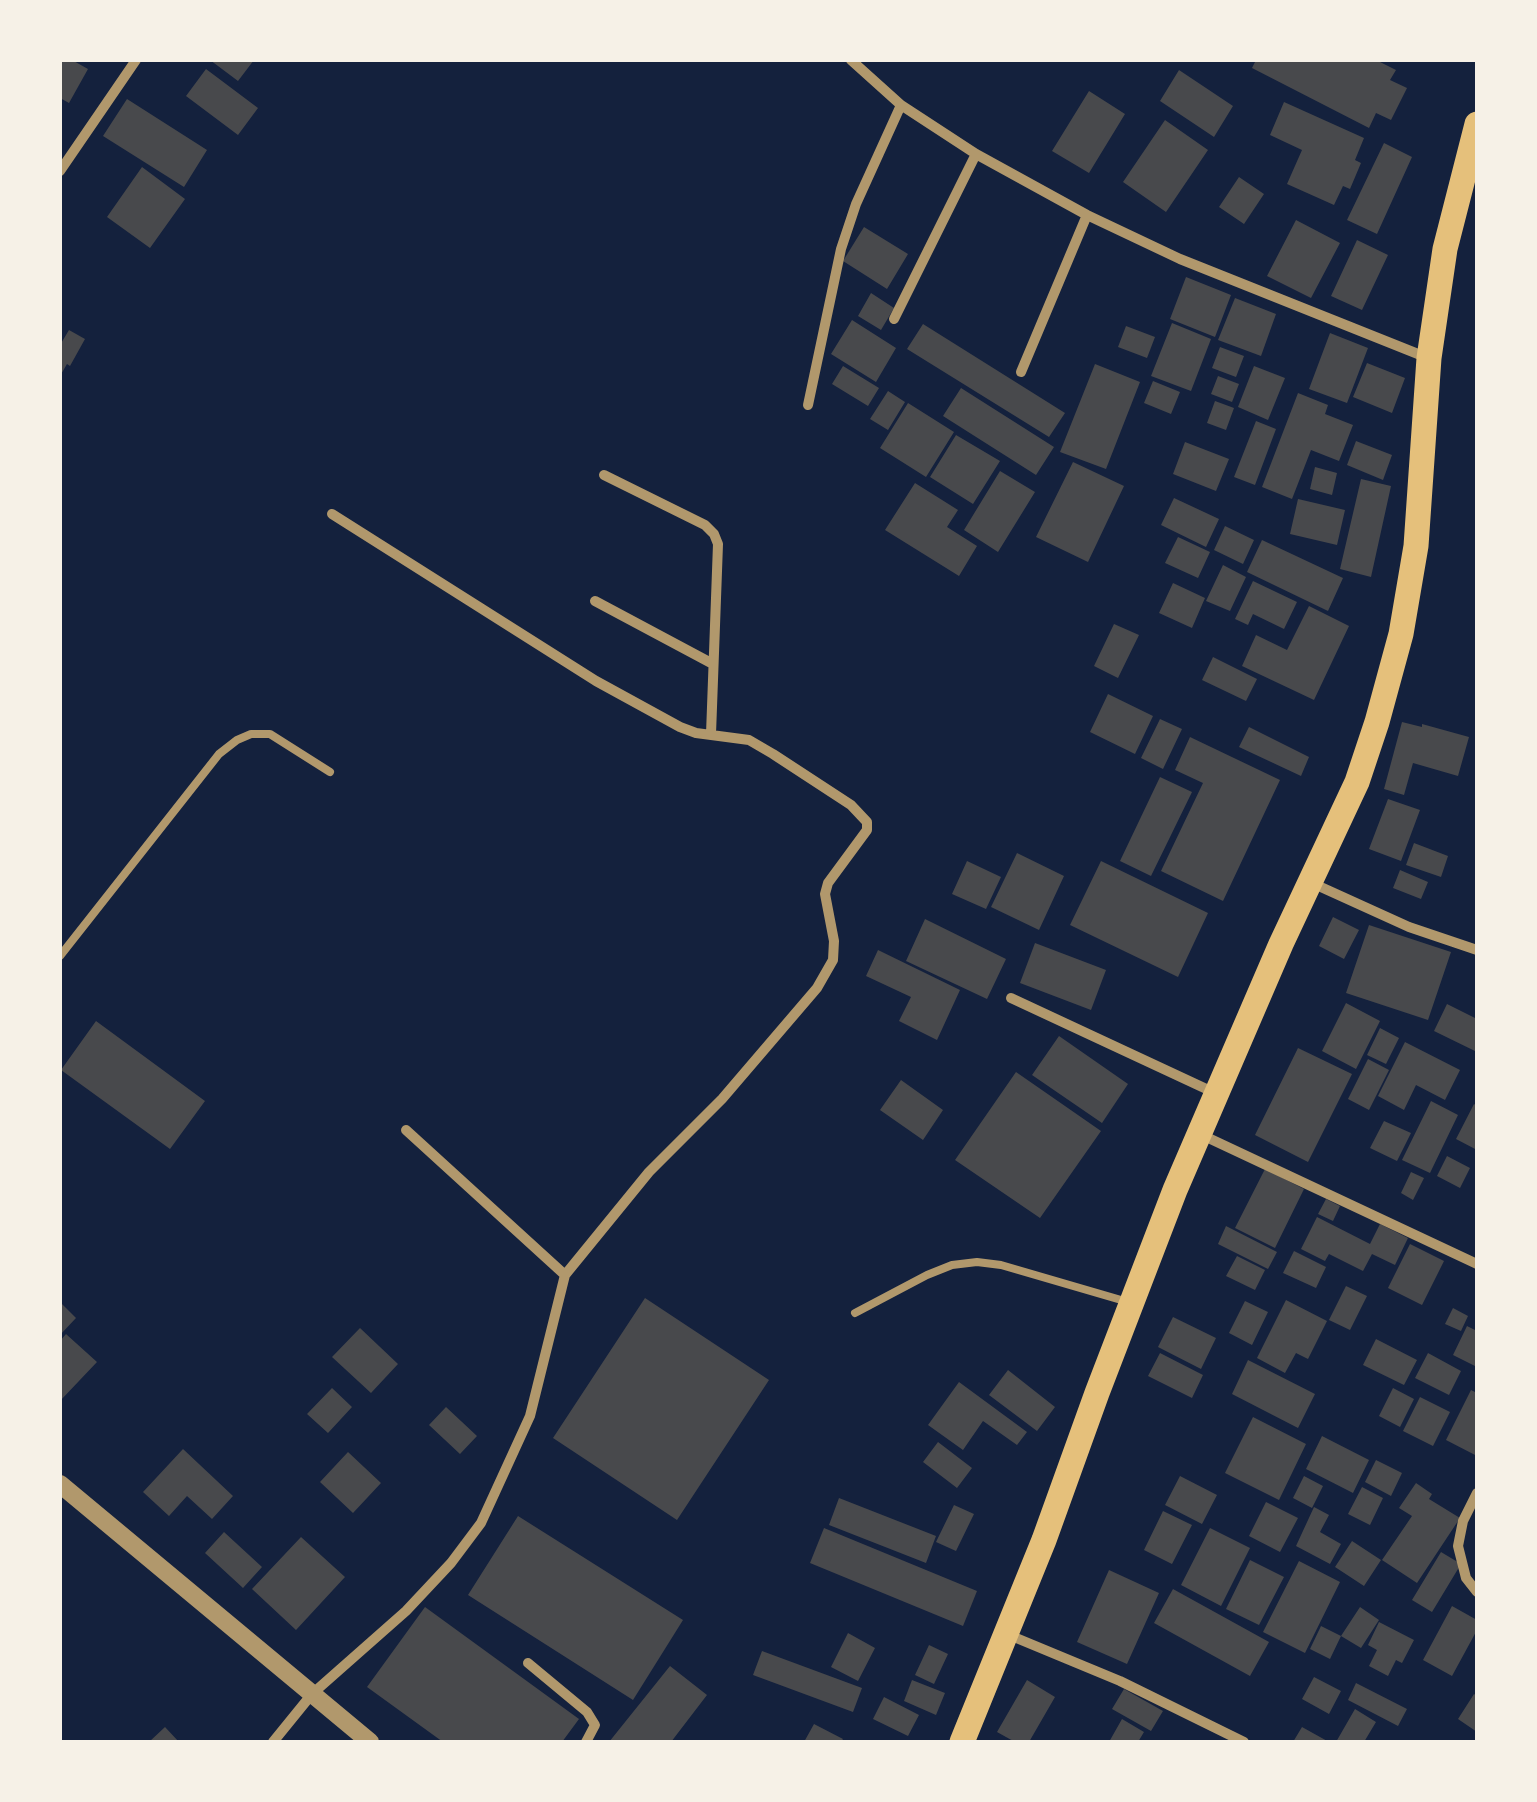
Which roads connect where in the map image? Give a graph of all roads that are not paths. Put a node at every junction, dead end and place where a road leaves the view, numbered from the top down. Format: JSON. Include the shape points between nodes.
{"nodes":[{"id":1,"x":136,"y":60,"type":"edge"},
{"id":2,"x":852,"y":60,"type":"edge"},
{"id":3,"x":901,"y":105,"type":"junction"},
{"id":4,"x":1477,"y":124,"type":"edge"},
{"id":5,"x":976,"y":154,"type":"junction"},
{"id":6,"x":60,"y":171,"type":"edge"},
{"id":7,"x":1087,"y":215,"type":"junction"},
{"id":8,"x":894,"y":319,"type":"dead end"},
{"id":9,"x":1429,"y":358,"type":"junction"},
{"id":10,"x":1022,"y":372,"type":"dead end"},
{"id":11,"x":808,"y":405,"type":"dead end"},
{"id":12,"x":604,"y":475,"type":"dead end"},
{"id":13,"x":332,"y":514,"type":"dead end"},
{"id":14,"x":595,"y":600,"type":"dead end"},
{"id":15,"x":713,"y":664,"type":"junction"},
{"id":16,"x":712,"y":734,"type":"junction"},
{"id":17,"x":330,"y":772,"type":"dead end"},
{"id":18,"x":1312,"y":883,"type":"junction"},
{"id":19,"x":1477,"y":950,"type":"edge"},
{"id":20,"x":60,"y":956,"type":"edge"},
{"id":21,"x":1011,"y":998,"type":"dead end"},
{"id":22,"x":1216,"y":1093,"type":"junction"},
{"id":23,"x":406,"y":1130,"type":"dead end"},
{"id":24,"x":1198,"y":1134,"type":"junction"},
{"id":25,"x":1477,"y":1264,"type":"edge"},
{"id":26,"x":564,"y":1275,"type":"junction"},
{"id":27,"x":1131,"y":1303,"type":"junction"},
{"id":28,"x":855,"y":1313,"type":"dead end"},
{"id":29,"x":60,"y":1484,"type":"edge"},
{"id":30,"x":1477,"y":1493,"type":"edge"},
{"id":31,"x":1477,"y":1592,"type":"edge"},
{"id":32,"x":1008,"y":1634,"type":"junction"},
{"id":33,"x":528,"y":1663,"type":"dead end"},
{"id":34,"x":315,"y":1697,"type":"junction"},
{"id":35,"x":273,"y":1742,"type":"edge"},
{"id":36,"x":370,"y":1742,"type":"edge"},
{"id":37,"x":586,"y":1742,"type":"edge"},
{"id":38,"x":962,"y":1742,"type":"edge"},
{"id":39,"x":1244,"y":1742,"type":"edge"}],
"edges":[{"from":1,"to":6,"type":"street"},
{"from":2,"to":3,"type":"street"},
{"from":3,"to":5,"type":"street"},
{"from":3,"to":11,"type":"street","via":[[841,249]]},
{"from":4,"to":9,"type":"highway","via":[[1445,250]]},
{"from":5,"to":7,"type":"street"},
{"from":5,"to":8,"type":"street"},
{"from":7,"to":9,"type":"street"},
{"from":7,"to":10,"type":"street"},
{"from":9,"to":18,"type":"highway","via":[[1416,546],[1401,634],[1357,782]]},
{"from":12,"to":15,"type":"street","via":[[714,534]]},
{"from":13,"to":16,"type":"street","via":[[596,681],[680,727]]},
{"from":14,"to":15,"type":"street"},
{"from":15,"to":16,"type":"street"},
{"from":16,"to":26,"type":"street","via":[[748,740],[852,804],[868,822],[825,894],[833,960],[817,988]]},
{"from":17,"to":20,"type":"lane","via":[[270,734],[237,740],[219,754]]},
{"from":18,"to":19,"type":"street"},
{"from":18,"to":22,"type":"highway"},
{"from":21,"to":22,"type":"street"},
{"from":22,"to":24,"type":"highway"},
{"from":23,"to":26,"type":"street"},
{"from":24,"to":25,"type":"street"},
{"from":24,"to":27,"type":"highway"},
{"from":26,"to":34,"type":"street","via":[[530,1416],[480,1523],[451,1564]]},
{"from":27,"to":28,"type":"lane","via":[[977,1262],[927,1275]]},
{"from":27,"to":32,"type":"highway"},
{"from":29,"to":34,"type":"street"},
{"from":30,"to":31,"type":"street","via":[[1458,1546]]},
{"from":32,"to":38,"type":"highway"},
{"from":32,"to":39,"type":"street"},
{"from":33,"to":37,"type":"street","via":[[587,1712],[594,1725]]},
{"from":34,"to":35,"type":"street"},
{"from":34,"to":36,"type":"street"}]}
